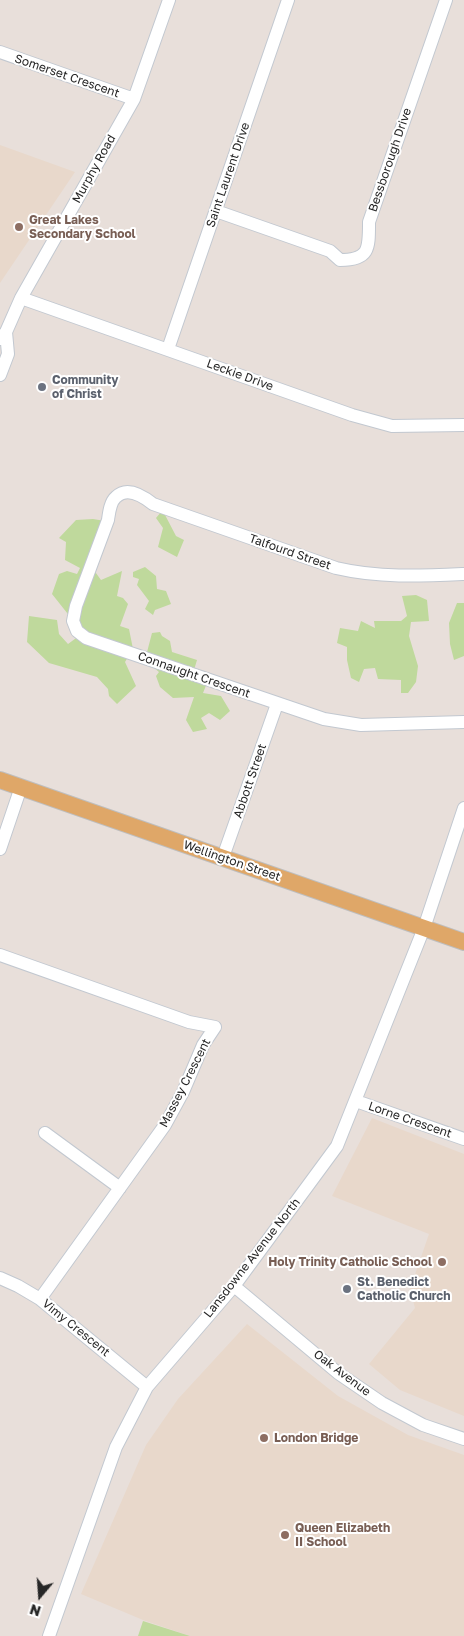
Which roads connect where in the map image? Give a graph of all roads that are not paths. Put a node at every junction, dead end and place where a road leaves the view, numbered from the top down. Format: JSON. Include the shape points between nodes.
{"nodes":[{"id":1,"x":169,"y":0,"type":"edge"},
{"id":2,"x":288,"y":0,"type":"edge"},
{"id":3,"x":446,"y":0,"type":"edge"},
{"id":4,"x":0,"y":52,"type":"edge"},
{"id":5,"x":134,"y":99,"type":"junction"},
{"id":6,"x":216,"y":211,"type":"junction"},
{"id":7,"x":22,"y":298,"type":"junction"},
{"id":8,"x":3,"y":335,"type":"edge"},
{"id":9,"x":168,"y":349,"type":"junction"},
{"id":10,"x":0,"y":375,"type":"edge"},
{"id":11,"x":464,"y":426,"type":"edge"},
{"id":12,"x":124,"y":492,"type":"joint"},
{"id":13,"x":464,"y":574,"type":"edge"},
{"id":14,"x":277,"y":704,"type":"junction"},
{"id":15,"x":464,"y":722,"type":"edge"},
{"id":16,"x":0,"y":780,"type":"edge"},
{"id":17,"x":22,"y":787,"type":"junction"},
{"id":18,"x":464,"y":808,"type":"edge"},
{"id":19,"x":0,"y":849,"type":"edge"},
{"id":20,"x":223,"y":857,"type":"junction"},
{"id":21,"x":424,"y":928,"type":"junction"},
{"id":22,"x":464,"y":942,"type":"edge"},
{"id":23,"x":0,"y":955,"type":"edge"},
{"id":24,"x":356,"y":1100,"type":"junction"},
{"id":25,"x":45,"y":1133,"type":"dead end"},
{"id":26,"x":464,"y":1139,"type":"edge"},
{"id":27,"x":120,"y":1188,"type":"junction"},
{"id":28,"x":0,"y":1278,"type":"edge"},
{"id":29,"x":234,"y":1286,"type":"junction"},
{"id":30,"x":40,"y":1299,"type":"junction"},
{"id":31,"x":147,"y":1387,"type":"junction"},
{"id":32,"x":464,"y":1439,"type":"edge"},
{"id":33,"x":49,"y":1636,"type":"edge"}],
"edges":[{"from":1,"to":5,"type":"street","name":"Murphy Road"},
{"from":2,"to":6,"type":"street","name":"Saint Laurent Drive"},
{"from":3,"to":6,"type":"street","name":"Bessborough Drive","via":[[369,222],[369,242],[364,255],[355,260],[340,260],[330,251]]},
{"from":4,"to":5,"type":"street","name":"Somerset Crescent"},
{"from":5,"to":7,"type":"street","name":"Murphy Road"},
{"from":6,"to":9,"type":"street","name":"Saint Laurent Drive"},
{"from":7,"to":8,"type":"street","name":"Murphy Road"},
{"from":7,"to":9,"type":"street","name":"Leckie Drive"},
{"from":8,"to":10,"type":"street","name":"Murphy Road","via":[[8,354]]},
{"from":9,"to":11,"type":"street","name":"Leckie Drive","via":[[352,415],[392,426]]},
{"from":12,"to":13,"type":"street","name":"Talfourd Street","via":[[136,493],[153,504],[346,570],[382,576]]},
{"from":12,"to":14,"type":"street","name":"Connaught Crescent","via":[[111,506],[76,606],[72,621],[77,631],[86,638]]},
{"from":14,"to":15,"type":"street","name":"Connaught Crescent","via":[[324,719],[361,726]]},
{"from":14,"to":20,"type":"street","name":"Abbott Street"},
{"from":16,"to":17,"type":"main road","name":"Wellington Street"},
{"from":17,"to":19,"type":"street"},
{"from":17,"to":20,"type":"main road","name":"Wellington Street"},
{"from":18,"to":21,"type":"street","name":"Lansdowne Avenue North"},
{"from":20,"to":21,"type":"main road","name":"Wellington Street"},
{"from":21,"to":22,"type":"main road","name":"Wellington Street"},
{"from":21,"to":24,"type":"street","name":"Lansdowne Avenue North"},
{"from":23,"to":27,"type":"street","name":"Massey Crescent","via":[[189,1022],[215,1027],[164,1125]]},
{"from":24,"to":26,"type":"street","name":"Lorne Crescent"},
{"from":24,"to":29,"type":"street","name":"Lansdowne Avenue North","via":[[336,1146]]},
{"from":25,"to":27,"type":"street"},
{"from":27,"to":30,"type":"street","name":"Massey Crescent"},
{"from":28,"to":30,"type":"street","name":"Vimy Crescent"},
{"from":29,"to":31,"type":"street","name":"Lansdowne Avenue North"},
{"from":29,"to":32,"type":"street","name":"Oak Avenue","via":[[338,1373],[382,1403]]},
{"from":30,"to":31,"type":"street","name":"Vimy Crescent"},
{"from":31,"to":33,"type":"street","name":"Lansdowne Avenue North","via":[[116,1447]]}]}
